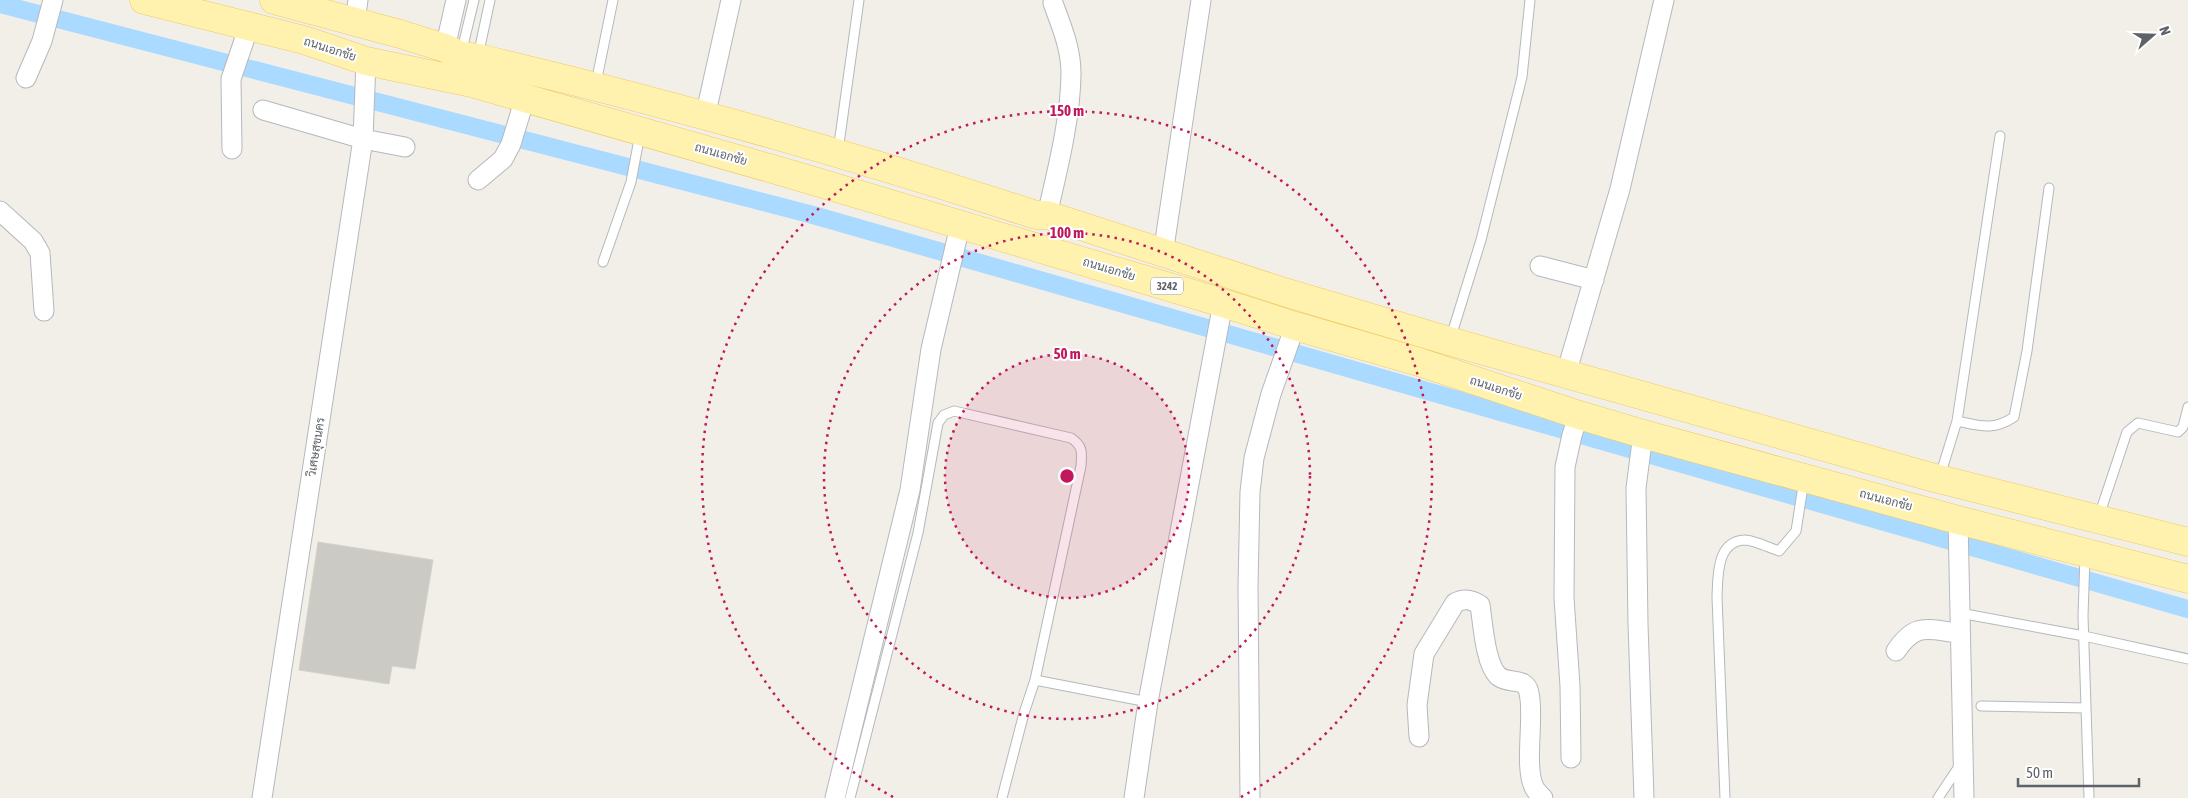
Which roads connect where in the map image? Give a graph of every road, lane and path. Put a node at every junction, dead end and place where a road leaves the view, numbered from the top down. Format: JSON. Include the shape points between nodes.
{"nodes":[{"id":1,"x":144,"y":0,"type":"edge"},
{"id":2,"x":274,"y":0,"type":"edge"},
{"id":3,"x":456,"y":0,"type":"edge"},
{"id":4,"x":474,"y":0,"type":"edge"},
{"id":5,"x":490,"y":0,"type":"edge"},
{"id":6,"x":613,"y":0,"type":"edge"},
{"id":7,"x":730,"y":0,"type":"edge"},
{"id":8,"x":859,"y":0,"type":"edge"},
{"id":9,"x":1201,"y":0,"type":"edge"},
{"id":10,"x":1530,"y":0,"type":"edge"},
{"id":11,"x":1664,"y":0,"type":"edge"},
{"id":12,"x":1053,"y":3,"type":"dead end"},
{"id":13,"x":50,"y":10,"type":"edge"},
{"id":14,"x":357,"y":11,"type":"edge"},
{"id":15,"x":241,"y":47,"type":"junction"},
{"id":16,"x":461,"y":54,"type":"junction"},
{"id":17,"x":26,"y":78,"type":"dead end"},
{"id":18,"x":366,"y":78,"type":"junction"},
{"id":19,"x":596,"y":86,"type":"junction"},
{"id":20,"x":263,"y":110,"type":"dead end"},
{"id":21,"x":522,"y":110,"type":"junction"},
{"id":22,"x":705,"y":117,"type":"junction"},
{"id":23,"x":2000,"y":136,"type":"dead end"},
{"id":24,"x":363,"y":139,"type":"junction"},
{"id":25,"x":639,"y":144,"type":"junction"},
{"id":26,"x":405,"y":147,"type":"dead end"},
{"id":27,"x":232,"y":149,"type":"dead end"},
{"id":28,"x":838,"y":154,"type":"junction"},
{"id":29,"x":478,"y":180,"type":"dead end"},
{"id":30,"x":2049,"y":188,"type":"dead end"},
{"id":31,"x":0,"y":211,"type":"edge"},
{"id":32,"x":1047,"y":215,"type":"junction"},
{"id":33,"x":958,"y":233,"type":"junction"},
{"id":34,"x":1163,"y":254,"type":"junction"},
{"id":35,"x":603,"y":262,"type":"dead end"},
{"id":36,"x":1540,"y":266,"type":"dead end"},
{"id":37,"x":1594,"y":280,"type":"junction"},
{"id":38,"x":44,"y":311,"type":"dead end"},
{"id":39,"x":1221,"y":314,"type":"junction"},
{"id":40,"x":1449,"y":341,"type":"junction"},
{"id":41,"x":1287,"y":348,"type":"junction"},
{"id":42,"x":1566,"y":374,"type":"junction"},
{"id":43,"x":2188,"y":407,"type":"edge"},
{"id":44,"x":1957,"y":421,"type":"junction"},
{"id":45,"x":1573,"y":434,"type":"junction"},
{"id":46,"x":1643,"y":434,"type":"junction"},
{"id":47,"x":1939,"y":479,"type":"junction"},
{"id":48,"x":1804,"y":482,"type":"junction"},
{"id":49,"x":2099,"y":518,"type":"junction"},
{"id":50,"x":1958,"y":529,"type":"junction"},
{"id":51,"x":2188,"y":542,"type":"edge"},
{"id":52,"x":2085,"y":565,"type":"junction"},
{"id":53,"x":2188,"y":579,"type":"edge"},
{"id":54,"x":1959,"y":613,"type":"junction"},
{"id":55,"x":1960,"y":633,"type":"junction"},
{"id":56,"x":2084,"y":636,"type":"junction"},
{"id":57,"x":1896,"y":651,"type":"dead end"},
{"id":58,"x":2188,"y":659,"type":"edge"},
{"id":59,"x":1035,"y":680,"type":"junction"},
{"id":60,"x":1148,"y":702,"type":"junction"},
{"id":61,"x":1980,"y":706,"type":"dead end"},
{"id":62,"x":2086,"y":708,"type":"junction"},
{"id":63,"x":1419,"y":737,"type":"dead end"},
{"id":64,"x":1571,"y":758,"type":"dead end"},
{"id":65,"x":1964,"y":761,"type":"junction"},
{"id":66,"x":262,"y":798,"type":"edge"},
{"id":67,"x":835,"y":798,"type":"edge"},
{"id":68,"x":850,"y":798,"type":"edge"},
{"id":69,"x":1002,"y":798,"type":"edge"},
{"id":70,"x":1134,"y":798,"type":"edge"},
{"id":71,"x":1250,"y":798,"type":"edge"},
{"id":72,"x":1543,"y":798,"type":"edge"},
{"id":73,"x":1644,"y":798,"type":"edge"},
{"id":74,"x":1725,"y":798,"type":"edge"},
{"id":75,"x":1938,"y":798,"type":"edge"},
{"id":76,"x":1964,"y":798,"type":"edge"},
{"id":77,"x":2089,"y":798,"type":"edge"}],
"edges":[{"from":1,"to":15,"type":"main road","name":"ถนนเอกชัย","number":"3242"},
{"from":2,"to":14,"type":"main road","number":"3242"},
{"from":3,"to":16,"type":"street"},
{"from":4,"to":16,"type":"lane"},
{"from":5,"to":16,"type":"lane"},
{"from":6,"to":19,"type":"lane"},
{"from":7,"to":22,"type":"street"},
{"from":8,"to":28,"type":"lane"},
{"from":9,"to":34,"type":"street"},
{"from":10,"to":40,"type":"lane","via":[[1522,77],[1481,240]]},
{"from":11,"to":37,"type":"street","via":[[1620,189]]},
{"from":12,"to":32,"type":"street","via":[[1067,44],[1071,72],[1069,104]]},
{"from":13,"to":17,"type":"street","via":[[42,41]]},
{"from":14,"to":16,"type":"main road","number":"3242"},
{"from":15,"to":18,"type":"main road","name":"ถนนเอกชัย","number":"3242","via":[[304,40]]},
{"from":15,"to":27,"type":"street","via":[[230,91]]},
{"from":16,"to":19,"type":"main road","number":"3242"},
{"from":18,"to":21,"type":"main road","name":"ถนนเอกชัย","number":"3242","via":[[472,83]]},
{"from":18,"to":24,"type":"street","name":"วิเศษสุขนคร"},
{"from":19,"to":22,"type":"main road","number":"3242"},
{"from":20,"to":24,"type":"street"},
{"from":21,"to":25,"type":"main road","name":"ถนนเอกชัย","number":"3242"},
{"from":21,"to":29,"type":"street","via":[[503,158]]},
{"from":22,"to":28,"type":"main road","number":"3242"},
{"from":23,"to":44,"type":"lane"},
{"from":24,"to":26,"type":"street"},
{"from":24,"to":66,"type":"street","name":"วิเศษสุขนคร"},
{"from":25,"to":33,"type":"main road","name":"ถนนเอกชัย","number":"3242"},
{"from":25,"to":35,"type":"lane","via":[[631,182]]},
{"from":28,"to":32,"type":"main road","number":"3242","via":[[1036,215]]},
{"from":30,"to":44,"type":"lane","via":[[2027,351],[2014,417],[2001,426],[1983,427]]},
{"from":31,"to":38,"type":"street","via":[[33,241],[40,252]]},
{"from":32,"to":34,"type":"main road","number":"3242"},
{"from":33,"to":39,"type":"main road","name":"ถนนเอกชัย","number":"3242"},
{"from":33,"to":67,"type":"street","via":[[932,349],[910,490]]},
{"from":34,"to":40,"type":"main road","number":"3242"},
{"from":36,"to":37,"type":"street"},
{"from":37,"to":42,"type":"street"},
{"from":39,"to":41,"type":"main road","name":"ถนนเอกชัย","number":"3242"},
{"from":39,"to":60,"type":"street"},
{"from":40,"to":42,"type":"main road","number":"3242"},
{"from":41,"to":45,"type":"main road","name":"ถนนเอกชัย","number":"3242","via":[[1419,362]]},
{"from":41,"to":71,"type":"street","via":[[1254,458],[1250,492]]},
{"from":42,"to":47,"type":"main road","number":"3242"},
{"from":43,"to":49,"type":"lane","via":[[2183,427],[2178,432],[2138,423],[2127,432]]},
{"from":44,"to":47,"type":"lane"},
{"from":45,"to":46,"type":"main road","name":"ถนนเอกชัย","number":"3242"},
{"from":45,"to":64,"type":"street","via":[[1565,467],[1564,598]]},
{"from":46,"to":48,"type":"main road","name":"ถนนเอกชัย","number":"3242"},
{"from":46,"to":73,"type":"street","via":[[1636,488]]},
{"from":47,"to":49,"type":"main road","number":"3242"},
{"from":48,"to":50,"type":"main road","name":"ถนนเอกชัย","number":"3242"},
{"from":48,"to":74,"type":"lane","via":[[1796,531],[1778,551],[1745,540],[1725,550],[1718,566]]},
{"from":49,"to":51,"type":"main road","number":"3242"},
{"from":50,"to":52,"type":"main road","name":"ถนนเอกชัย","number":"3242"},
{"from":50,"to":54,"type":"street"},
{"from":52,"to":53,"type":"main road","name":"ถนนเอกชัย","number":"3242"},
{"from":52,"to":56,"type":"lane"},
{"from":54,"to":55,"type":"street"},
{"from":54,"to":56,"type":"lane"},
{"from":55,"to":57,"type":"street","via":[[1919,629],[1905,637]]},
{"from":55,"to":65,"type":"street"},
{"from":56,"to":58,"type":"lane"},
{"from":56,"to":62,"type":"lane"},
{"from":59,"to":60,"type":"lane"},
{"from":59,"to":68,"type":"lane","via":[[1081,466],[1080,444],[1071,438],[954,411],[944,414],[938,423],[918,533]]},
{"from":59,"to":69,"type":"lane"},
{"from":60,"to":70,"type":"street"},
{"from":61,"to":62,"type":"lane"},
{"from":62,"to":77,"type":"lane"},
{"from":63,"to":72,"type":"street","via":[[1417,705],[1424,654],[1455,602],[1462,599],[1474,601],[1480,606],[1492,668],[1502,678],[1521,682],[1529,690],[1532,780]]},
{"from":65,"to":75,"type":"lane"},
{"from":65,"to":76,"type":"street"}]}
